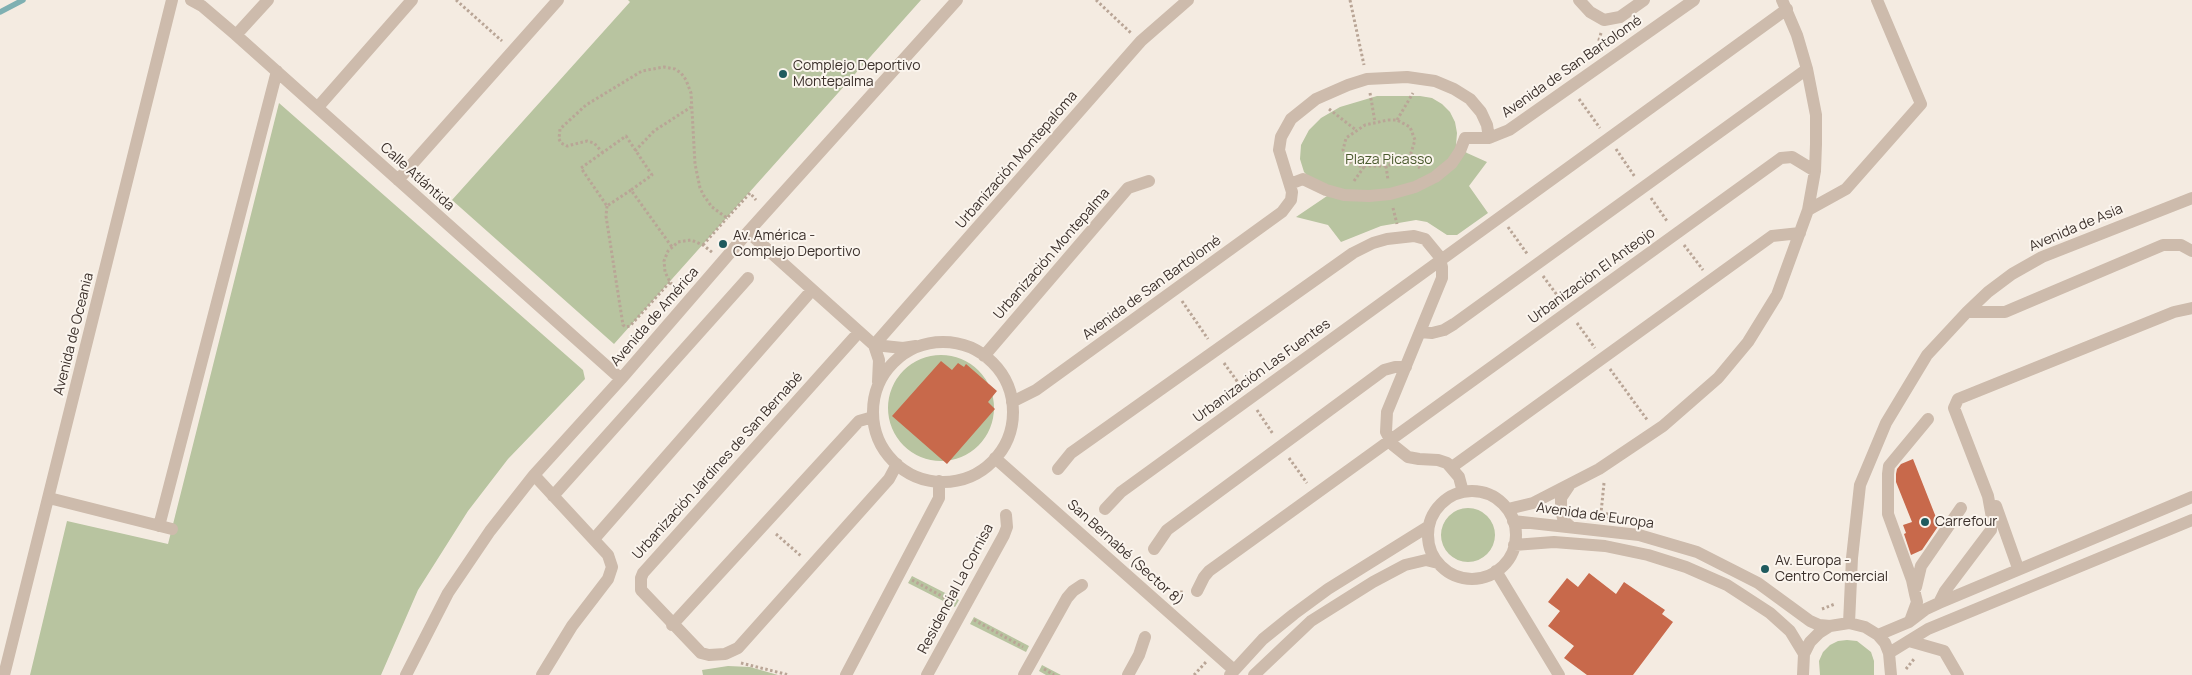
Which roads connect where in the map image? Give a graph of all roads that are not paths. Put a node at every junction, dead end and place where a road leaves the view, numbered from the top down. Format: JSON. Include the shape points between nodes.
{"nodes":[{"id":1,"x":172,"y":0,"type":"edge"},
{"id":2,"x":191,"y":0,"type":"edge"},
{"id":3,"x":268,"y":0,"type":"edge"},
{"id":4,"x":412,"y":0,"type":"edge"},
{"id":5,"x":558,"y":0,"type":"edge"},
{"id":6,"x":956,"y":0,"type":"edge"},
{"id":7,"x":1188,"y":0,"type":"edge"},
{"id":8,"x":1579,"y":0,"type":"edge"},
{"id":9,"x":1644,"y":0,"type":"edge"},
{"id":10,"x":1694,"y":0,"type":"edge"},
{"id":11,"x":1877,"y":0,"type":"edge"},
{"id":12,"x":1784,"y":5,"type":"edge"},
{"id":13,"x":236,"y":35,"type":"junction"},
{"id":14,"x":1807,"y":69,"type":"junction"},
{"id":15,"x":277,"y":71,"type":"junction"},
{"id":16,"x":318,"y":108,"type":"junction"},
{"id":17,"x":1489,"y":138,"type":"junction"},
{"id":18,"x":1815,"y":170,"type":"junction"},
{"id":19,"x":398,"y":180,"type":"junction"},
{"id":20,"x":1149,"y":181,"type":"dead end"},
{"id":21,"x":1290,"y":184,"type":"junction"},
{"id":22,"x":2192,"y":198,"type":"edge"},
{"id":23,"x":1808,"y":210,"type":"junction"},
{"id":24,"x":748,"y":232,"type":"junction"},
{"id":25,"x":1800,"y":233,"type":"junction"},
{"id":26,"x":2192,"y":250,"type":"edge"},
{"id":27,"x":1440,"y":261,"type":"junction"},
{"id":28,"x":748,"y":278,"type":"dead end"},
{"id":29,"x":812,"y":290,"type":"junction"},
{"id":30,"x":2192,"y":308,"type":"edge"},
{"id":31,"x":1967,"y":312,"type":"junction"},
{"id":32,"x":858,"y":332,"type":"junction"},
{"id":33,"x":1420,"y":332,"type":"junction"},
{"id":34,"x":874,"y":345,"type":"junction"},
{"id":35,"x":925,"y":345,"type":"junction"},
{"id":36,"x":984,"y":356,"type":"junction"},
{"id":37,"x":1406,"y":367,"type":"junction"},
{"id":38,"x":621,"y":379,"type":"junction"},
{"id":39,"x":877,"y":390,"type":"junction"},
{"id":40,"x":1012,"y":402,"type":"junction"},
{"id":41,"x":873,"y":417,"type":"junction"},
{"id":42,"x":1928,"y":419,"type":"dead end"},
{"id":43,"x":1390,"y":441,"type":"junction"},
{"id":44,"x":996,"y":458,"type":"junction"},
{"id":45,"x":897,"y":464,"type":"junction"},
{"id":46,"x":1452,"y":467,"type":"junction"},
{"id":47,"x":1058,"y":470,"type":"dead end"},
{"id":48,"x":534,"y":476,"type":"junction"},
{"id":49,"x":939,"y":481,"type":"junction"},
{"id":50,"x":1574,"y":482,"type":"junction"},
{"id":51,"x":1463,"y":492,"type":"junction"},
{"id":52,"x":553,"y":496,"type":"junction"},
{"id":53,"x":1988,"y":496,"type":"junction"},
{"id":54,"x":2192,"y":496,"type":"edge"},
{"id":55,"x":48,"y":498,"type":"junction"},
{"id":56,"x":2168,"y":506,"type":"junction"},
{"id":57,"x":1961,"y":508,"type":"dead end"},
{"id":58,"x":1105,"y":510,"type":"dead end"},
{"id":59,"x":1006,"y":515,"type":"dead end"},
{"id":60,"x":1510,"y":515,"type":"junction"},
{"id":61,"x":2192,"y":520,"type":"edge"},
{"id":62,"x":1429,"y":526,"type":"junction"},
{"id":63,"x":2176,"y":526,"type":"junction"},
{"id":64,"x":1571,"y":527,"type":"junction"},
{"id":65,"x":594,"y":539,"type":"junction"},
{"id":66,"x":1514,"y":545,"type":"junction"},
{"id":67,"x":1154,"y":549,"type":"dead end"},
{"id":68,"x":2056,"y":553,"type":"junction"},
{"id":69,"x":1438,"y":563,"type":"junction"},
{"id":70,"x":2018,"y":568,"type":"junction"},
{"id":71,"x":1496,"y":571,"type":"junction"},
{"id":72,"x":2064,"y":573,"type":"junction"},
{"id":73,"x":1082,"y":586,"type":"dead end"},
{"id":74,"x":1197,"y":591,"type":"dead end"},
{"id":75,"x":1915,"y":594,"type":"junction"},
{"id":76,"x":1939,"y":603,"type":"junction"},
{"id":77,"x":1910,"y":622,"type":"junction"},
{"id":78,"x":1849,"y":623,"type":"junction"},
{"id":79,"x":672,"y":624,"type":"junction"},
{"id":80,"x":1830,"y":626,"type":"junction"},
{"id":81,"x":1878,"y":635,"type":"junction"},
{"id":82,"x":1145,"y":637,"type":"dead end"},
{"id":83,"x":1908,"y":641,"type":"junction"},
{"id":84,"x":1889,"y":653,"type":"junction"},
{"id":85,"x":1804,"y":654,"type":"junction"},
{"id":86,"x":1232,"y":673,"type":"edge"},
{"id":87,"x":4,"y":675,"type":"edge"},
{"id":88,"x":406,"y":675,"type":"edge"},
{"id":89,"x":542,"y":675,"type":"edge"},
{"id":90,"x":846,"y":675,"type":"edge"},
{"id":91,"x":927,"y":675,"type":"edge"},
{"id":92,"x":1024,"y":675,"type":"edge"},
{"id":93,"x":1128,"y":675,"type":"edge"},
{"id":94,"x":1254,"y":675,"type":"edge"},
{"id":95,"x":1560,"y":675,"type":"edge"},
{"id":96,"x":1803,"y":675,"type":"edge"},
{"id":97,"x":1891,"y":675,"type":"edge"},
{"id":98,"x":1958,"y":675,"type":"edge"}],
"edges":[{"from":1,"to":55,"type":"street","name":"Avenida de Oceania"},
{"from":2,"to":13,"type":"street","name":"Calle Atlántida"},
{"from":3,"to":13,"type":"street"},
{"from":4,"to":16,"type":"street"},
{"from":5,"to":19,"type":"street"},
{"from":6,"to":24,"type":"street","name":"Avenida de América"},
{"from":7,"to":34,"type":"street","name":"Urbanización Montepaloma","via":[[1141,41]]},
{"from":8,"to":9,"type":"street","via":[[1604,20],[1620,17]]},
{"from":10,"to":17,"type":"street","name":"Avenida de San Bartolomé","via":[[1509,130]]},
{"from":11,"to":23,"type":"street","via":[[1921,104],[1846,189]]},
{"from":12,"to":14,"type":"street"},
{"from":12,"to":27,"type":"street"},
{"from":13,"to":15,"type":"street","name":"Calle Atlántida"},
{"from":14,"to":18,"type":"street","via":[[1816,115]]},
{"from":14,"to":33,"type":"street","via":[[1454,324],[1432,333]]},
{"from":15,"to":16,"type":"street","name":"Calle Atlántida"},
{"from":15,"to":55,"type":"street","via":[[166,527]]},
{"from":16,"to":19,"type":"street","name":"Calle Atlántida"},
{"from":17,"to":21,"type":"street","name":"Avenida de San Bartolomé","via":[[1465,138],[1452,163],[1434,178],[1390,194],[1344,195],[1303,179]]},
{"from":17,"to":21,"type":"street","name":"Avenida de San Bartolomé","via":[[1481,112],[1454,88],[1407,77],[1367,79],[1316,99],[1291,119],[1281,137],[1279,150]]},
{"from":18,"to":23,"type":"street"},
{"from":18,"to":43,"type":"street","name":"Urbanización El Anteojo","via":[[1792,157],[1781,158]]},
{"from":19,"to":38,"type":"street","name":"Calle Atlántida"},
{"from":20,"to":36,"type":"street","name":"Urbanización Montepalma","via":[[1128,188]]},
{"from":21,"to":40,"type":"street","name":"Avenida de San Bartolomé","via":[[1291,200],[1282,212],[1036,390]]},
{"from":22,"to":31,"type":"street","name":"Avenida de Asia","via":[[2042,257],[2012,274]]},
{"from":23,"to":25,"type":"street"},
{"from":24,"to":29,"type":"street"},
{"from":24,"to":38,"type":"street","name":"Avenida de América"},
{"from":25,"to":46,"type":"street","via":[[1772,236]]},
{"from":25,"to":50,"type":"street","via":[[1777,295],[1748,342],[1718,378],[1663,426],[1599,470]]},
{"from":26,"to":31,"type":"street","via":[[2181,245],[2163,245],[2004,312]]},
{"from":27,"to":33,"type":"street","via":[[1442,278]]},
{"from":27,"to":47,"type":"street","via":[[1425,239],[1414,236],[1387,239],[1353,253],[1071,453]]},
{"from":27,"to":58,"type":"street","name":"Urbanización Las Fuentes","via":[[1121,492]]},
{"from":28,"to":52,"type":"street"},
{"from":29,"to":32,"type":"street"},
{"from":29,"to":65,"type":"street"},
{"from":30,"to":53,"type":"street","via":[[2174,312],[1958,399],[1954,408]]},
{"from":31,"to":78,"type":"street","name":"Avenida de Asia","via":[[1927,355],[1886,423],[1860,485]]},
{"from":32,"to":34,"type":"street"},
{"from":32,"to":79,"type":"street","name":"Urbanización Jardines de San Bernabé","via":[[643,573],[641,590]]},
{"from":33,"to":37,"type":"street"},
{"from":34,"to":35,"type":"street","via":[[903,348]]},
{"from":34,"to":39,"type":"street","via":[[879,360]]},
{"from":35,"to":36,"type":"street","via":[[952,343]]},
{"from":35,"to":39,"type":"street","via":[[900,357],[890,366]]},
{"from":36,"to":40,"type":"street","via":[[1006,381]]},
{"from":37,"to":43,"type":"street","via":[[1387,412],[1386,432]]},
{"from":37,"to":67,"type":"street","via":[[1384,370],[1168,530]]},
{"from":38,"to":48,"type":"street","name":"Avenida de América"},
{"from":39,"to":41,"type":"street"},
{"from":40,"to":44,"type":"street","via":[[1009,434]]},
{"from":41,"to":45,"type":"street","via":[[880,443]]},
{"from":41,"to":79,"type":"street","via":[[858,421]]},
{"from":42,"to":75,"type":"street","via":[[1889,466],[1888,474],[1888,514]]},
{"from":43,"to":46,"type":"street","via":[[1408,457],[1438,460]]},
{"from":43,"to":74,"type":"street","via":[[1209,571]]},
{"from":44,"to":49,"type":"street","via":[[974,475]]},
{"from":44,"to":86,"type":"street","name":"San Bernabé (Sector 8)"},
{"from":45,"to":49,"type":"street","via":[[920,478]]},
{"from":45,"to":79,"type":"street","name":"Urbanización Jardines de San Bernabé","via":[[889,479],[738,648],[709,656],[701,653]]},
{"from":46,"to":51,"type":"street"},
{"from":48,"to":52,"type":"street"},
{"from":48,"to":88,"type":"street","name":"Avenida de América","via":[[490,531],[448,593]]},
{"from":49,"to":90,"type":"street","via":[[939,498]]},
{"from":50,"to":60,"type":"street"},
{"from":50,"to":64,"type":"street","via":[[1563,493],[1560,503],[1562,518]]},
{"from":51,"to":60,"type":"street","via":[[1488,494],[1499,500]]},
{"from":51,"to":62,"type":"street","via":[[1441,504]]},
{"from":52,"to":65,"type":"street"},
{"from":53,"to":70,"type":"street","via":[[1997,507]]},
{"from":53,"to":76,"type":"street","via":[[1991,530]]},
{"from":54,"to":56,"type":"street"},
{"from":55,"to":87,"type":"street","name":"Avenida de Oceania"},
{"from":56,"to":63,"type":"street"},
{"from":56,"to":68,"type":"street"},
{"from":57,"to":75,"type":"street","via":[[1921,566]]},
{"from":59,"to":91,"type":"street","name":"Residencial La Cornisa","via":[[1004,535]]},
{"from":60,"to":64,"type":"street","name":"Avenida de Europa"},
{"from":60,"to":66,"type":"street","via":[[1516,533]]},
{"from":61,"to":63,"type":"street"},
{"from":62,"to":69,"type":"street","via":[[1431,552]]},
{"from":62,"to":86,"type":"street","via":[[1294,614],[1263,639]]},
{"from":63,"to":72,"type":"street"},
{"from":64,"to":80,"type":"street","name":"Avenida de Europa","via":[[1640,535],[1697,552],[1758,583],[1810,621]]},
{"from":65,"to":89,"type":"street","via":[[611,561],[611,574],[572,626]]},
{"from":66,"to":71,"type":"street","via":[[1511,555]]},
{"from":66,"to":85,"type":"street","name":"Avenida de Europa","via":[[1554,542],[1605,546],[1648,554],[1686,567],[1727,585],[1770,613],[1790,631]]},
{"from":68,"to":70,"type":"street"},
{"from":68,"to":72,"type":"street"},
{"from":69,"to":71,"type":"street","via":[[1459,577],[1484,577]]},
{"from":69,"to":94,"type":"street","via":[[1426,560],[1405,565],[1373,582],[1311,621]]},
{"from":70,"to":76,"type":"street"},
{"from":71,"to":95,"type":"street"},
{"from":72,"to":83,"type":"street","via":[[1928,629]]},
{"from":73,"to":92,"type":"street","via":[[1067,598]]},
{"from":75,"to":77,"type":"street"},
{"from":76,"to":77,"type":"street"},
{"from":77,"to":81,"type":"street"},
{"from":78,"to":80,"type":"street"},
{"from":78,"to":81,"type":"street"},
{"from":80,"to":85,"type":"street","via":[[1810,642]]},
{"from":81,"to":84,"type":"street"},
{"from":82,"to":93,"type":"street"},
{"from":83,"to":84,"type":"street"},
{"from":83,"to":98,"type":"street","via":[[1944,651]]},
{"from":84,"to":97,"type":"street"},
{"from":85,"to":96,"type":"street"}]}
